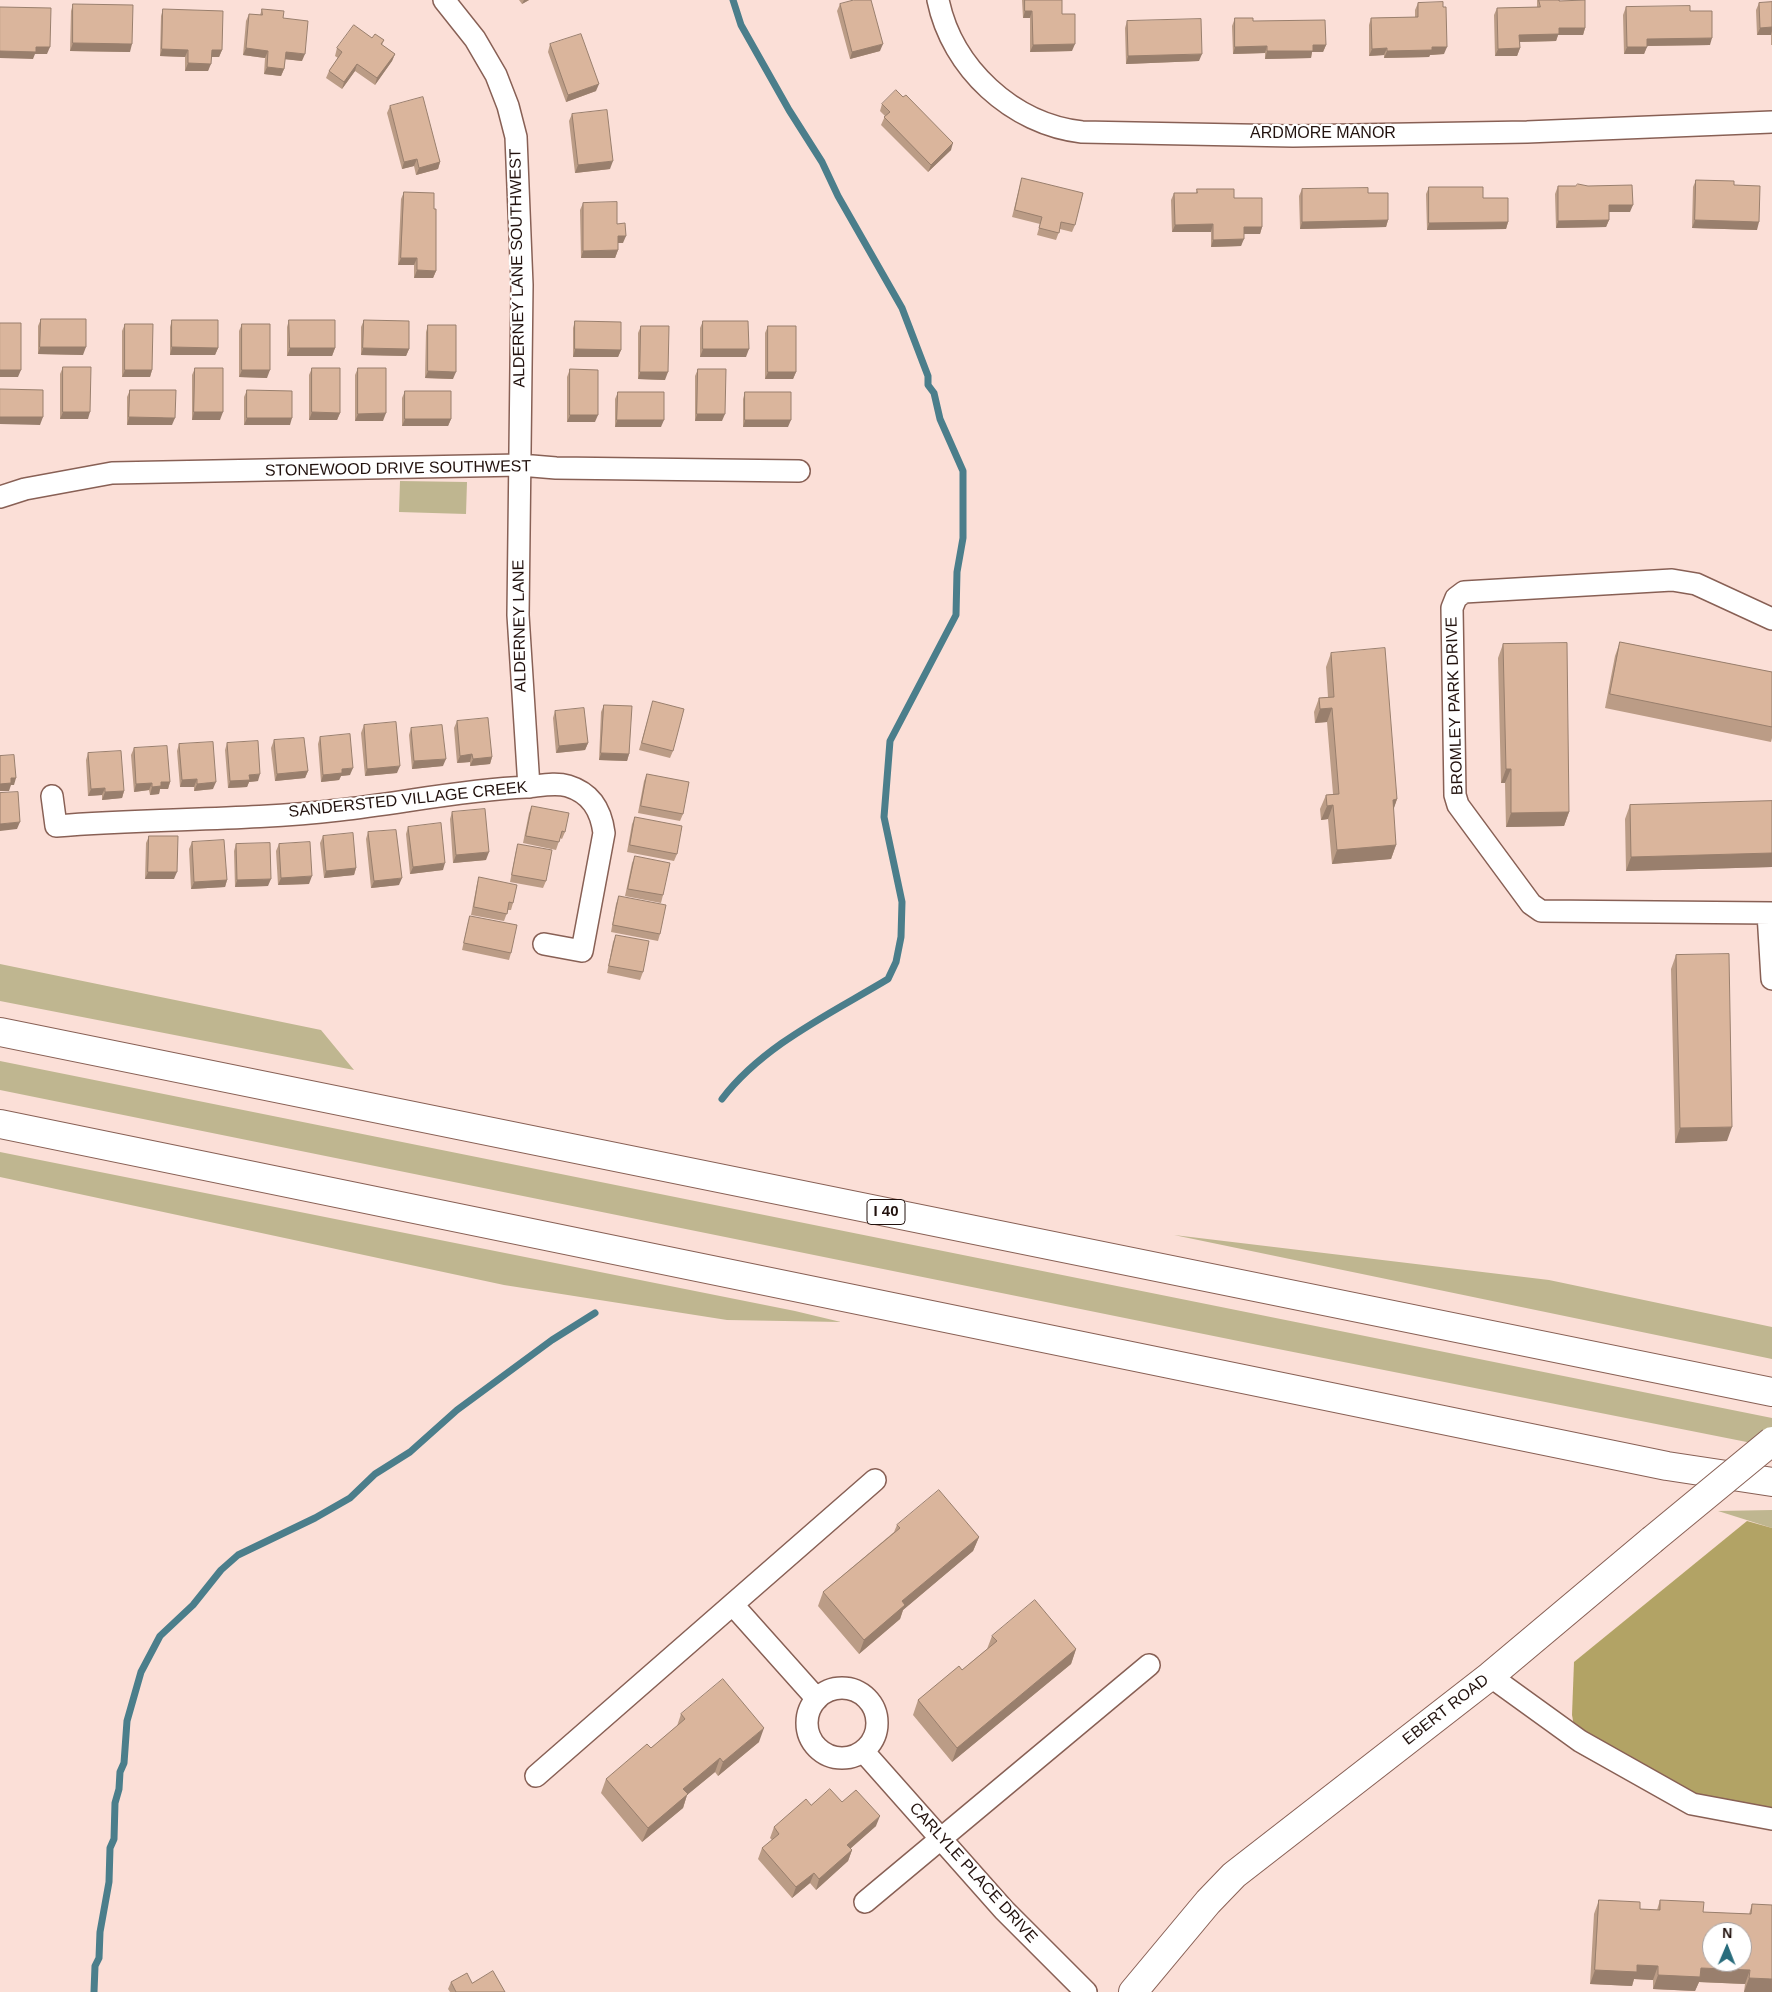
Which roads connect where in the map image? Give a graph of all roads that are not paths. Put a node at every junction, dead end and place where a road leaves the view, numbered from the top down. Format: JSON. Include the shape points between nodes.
{"nodes":[{"id":1,"x":444,"y":0,"type":"edge"},
{"id":2,"x":938,"y":0,"type":"edge"},
{"id":3,"x":1772,"y":122,"type":"edge"},
{"id":4,"x":520,"y":466,"type":"junction"},
{"id":5,"x":799,"y":471,"type":"dead end"},
{"id":6,"x":0,"y":497,"type":"edge"},
{"id":7,"x":1772,"y":619,"type":"edge"},
{"id":8,"x":529,"y":787,"type":"junction"},
{"id":9,"x":52,"y":796,"type":"dead end"},
{"id":10,"x":1770,"y":913,"type":"edge"},
{"id":11,"x":544,"y":944,"type":"dead end"},
{"id":12,"x":1772,"y":979,"type":"edge"},
{"id":13,"x":0,"y":1032,"type":"edge"},
{"id":14,"x":0,"y":1124,"type":"edge"},
{"id":15,"x":1772,"y":1392,"type":"edge"},
{"id":16,"x":1772,"y":1441,"type":"edge"},
{"id":17,"x":875,"y":1480,"type":"dead end"},
{"id":18,"x":1772,"y":1482,"type":"edge"},
{"id":19,"x":733,"y":1605,"type":"junction"},
{"id":20,"x":1149,"y":1665,"type":"dead end"},
{"id":21,"x":1490,"y":1676,"type":"junction"},
{"id":22,"x":817,"y":1699,"type":"junction"},
{"id":23,"x":863,"y":1751,"type":"junction"},
{"id":24,"x":536,"y":1776,"type":"dead end"},
{"id":25,"x":1772,"y":1819,"type":"edge"},
{"id":26,"x":941,"y":1838,"type":"junction"},
{"id":27,"x":865,"y":1902,"type":"dead end"},
{"id":28,"x":1086,"y":1992,"type":"edge"},
{"id":29,"x":1133,"y":1992,"type":"edge"}],
"edges":[{"from":1,"to":4,"type":"street","name":"ALDERNEY LANE SOUTHWEST","via":[[475,39],[496,75],[516,137],[522,285]]},
{"from":2,"to":3,"type":"street","name":"ARDMORE MANOR","via":[[954,44],[972,71],[1020,113],[1061,130],[1292,136],[1527,132]]},
{"from":4,"to":5,"type":"street","name":"STONEWOOD DRIVE SOUTHWEST"},
{"from":4,"to":6,"type":"street","name":"STONEWOOD DRIVE SOUTHWEST","via":[[112,474],[25,489]]},
{"from":4,"to":8,"type":"street","name":"ALDERNEY LANE","via":[[518,615]]},
{"from":7,"to":10,"type":"street","name":"BROMLEY PARK DRIVE","via":[[1696,584],[1672,580],[1464,592],[1456,598],[1452,608],[1455,795],[1458,805],[1531,904],[1542,911]]},
{"from":8,"to":9,"type":"street","name":"SANDERSTED VILLAGE CREEK","via":[[496,788],[297,814],[125,820],[56,826]]},
{"from":8,"to":11,"type":"street","name":"SANDERSTED VILLAGE CREEK","via":[[566,786],[581,791],[594,803],[602,817],[604,833],[582,951]]},
{"from":10,"to":12,"type":"street"},
{"from":13,"to":15,"type":"main road","number":"I 40"},
{"from":14,"to":18,"type":"main road","via":[[1667,1466]]},
{"from":16,"to":21,"type":"main road","name":"EBERT ROAD","bridge":true},
{"from":17,"to":19,"type":"street"},
{"from":19,"to":22,"type":"street"},
{"from":19,"to":24,"type":"street"},
{"from":20,"to":26,"type":"street"},
{"from":21,"to":25,"type":"street","via":[[1580,1741],[1692,1804]]},
{"from":21,"to":29,"type":"main road","name":"EBERT ROAD","via":[[1234,1874]]},
{"from":22,"to":23,"type":"street","via":[[809,1709],[806,1727],[813,1744],[828,1756],[846,1758]]},
{"from":22,"to":23,"type":"street","via":[[837,1688],[856,1691],[870,1702],[877,1719],[874,1737]]},
{"from":23,"to":26,"type":"street","name":"CARLYLE PLACE DRIVE"},
{"from":26,"to":27,"type":"street"},
{"from":26,"to":28,"type":"street","name":"CARLYLE PLACE DRIVE","via":[[1004,1910]]}]}
